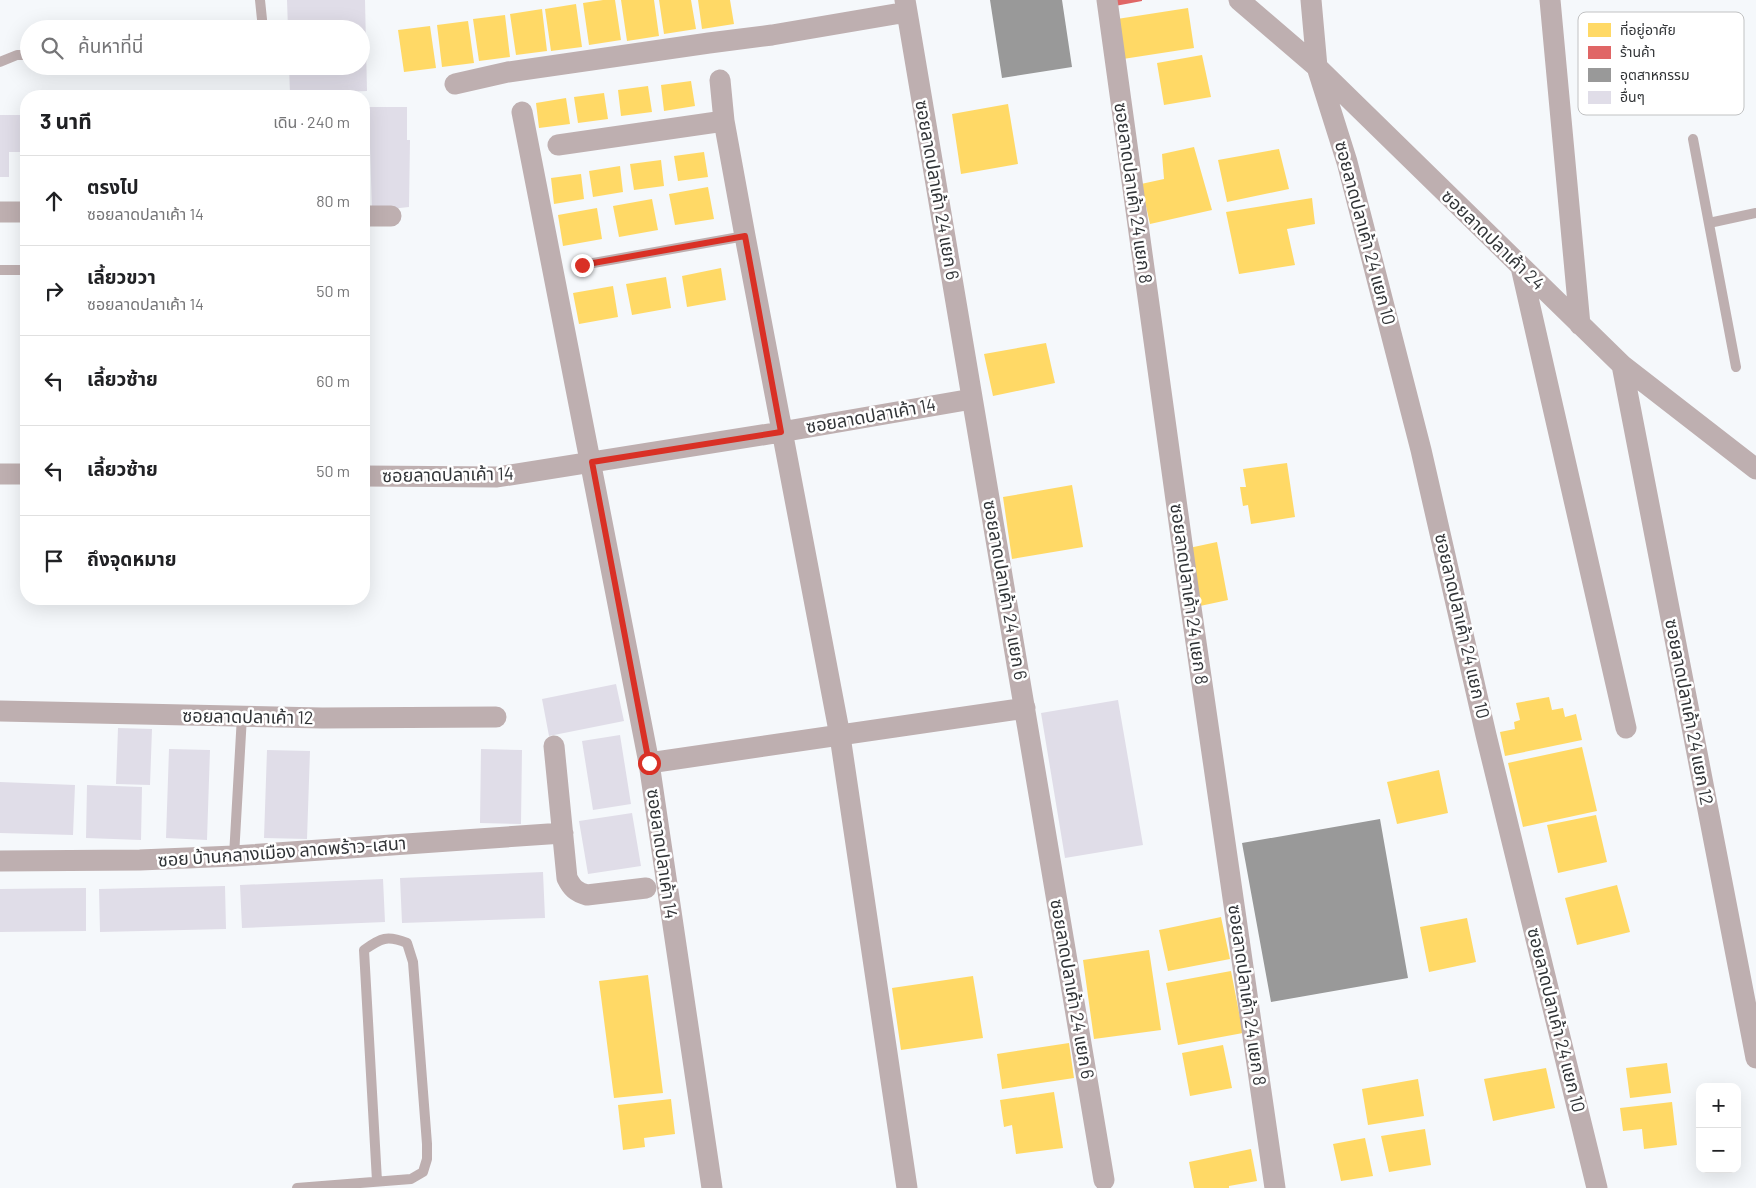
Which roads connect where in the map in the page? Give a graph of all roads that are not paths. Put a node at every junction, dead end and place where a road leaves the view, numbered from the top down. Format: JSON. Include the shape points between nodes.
{"nodes":[{"id":1,"x":260,"y":0,"type":"edge"},
{"id":2,"x":1107,"y":0,"type":"edge"},
{"id":3,"x":1239,"y":0,"type":"edge"},
{"id":4,"x":1311,"y":0,"type":"edge"},
{"id":5,"x":1550,"y":0,"type":"edge"},
{"id":6,"x":906,"y":6,"type":"edge"},
{"id":7,"x":261,"y":20,"type":"edge"},
{"id":8,"x":20,"y":55,"type":"edge"},
{"id":9,"x":0,"y":62,"type":"edge"},
{"id":10,"x":1316,"y":67,"type":"junction"},
{"id":11,"x":720,"y":80,"type":"dead end"},
{"id":12,"x":455,"y":84,"type":"dead end"},
{"id":13,"x":522,"y":112,"type":"dead end"},
{"id":14,"x":724,"y":121,"type":"junction"},
{"id":15,"x":1694,"y":139,"type":"dead end"},
{"id":16,"x":558,"y":145,"type":"dead end"},
{"id":17,"x":0,"y":212,"type":"edge"},
{"id":18,"x":20,"y":212,"type":"edge"},
{"id":19,"x":1756,"y":213,"type":"edge"},
{"id":20,"x":370,"y":216,"type":"edge"},
{"id":21,"x":391,"y":216,"type":"dead end"},
{"id":22,"x":1709,"y":222,"type":"junction"},
{"id":23,"x":745,"y":236,"type":"junction"},
{"id":24,"x":582,"y":265,"type":"dead end"},
{"id":25,"x":1521,"y":267,"type":"junction"},
{"id":26,"x":0,"y":270,"type":"edge"},
{"id":27,"x":20,"y":270,"type":"edge"},
{"id":28,"x":1580,"y":325,"type":"junction"},
{"id":29,"x":1622,"y":365,"type":"junction"},
{"id":30,"x":1736,"y":367,"type":"dead end"},
{"id":31,"x":972,"y":399,"type":"junction"},
{"id":32,"x":781,"y":432,"type":"junction"},
{"id":33,"x":592,"y":462,"type":"junction"},
{"id":34,"x":1756,"y":469,"type":"edge"},
{"id":35,"x":0,"y":474,"type":"edge"},
{"id":36,"x":20,"y":474,"type":"edge"},
{"id":37,"x":370,"y":476,"type":"edge"},
{"id":38,"x":1024,"y":708,"type":"junction"},
{"id":39,"x":0,"y":711,"type":"edge"},
{"id":40,"x":242,"y":716,"type":"junction"},
{"id":41,"x":496,"y":717,"type":"dead end"},
{"id":42,"x":1626,"y":728,"type":"dead end"},
{"id":43,"x":840,"y":736,"type":"junction"},
{"id":44,"x":554,"y":746,"type":"dead end"},
{"id":45,"x":649,"y":763,"type":"junction"},
{"id":46,"x":563,"y":833,"type":"junction"},
{"id":47,"x":234,"y":856,"type":"junction"},
{"id":48,"x":0,"y":861,"type":"edge"},
{"id":49,"x":646,"y":888,"type":"dead end"},
{"id":50,"x":1756,"y":1058,"type":"edge"},
{"id":51,"x":1104,"y":1180,"type":"dead end"},
{"id":52,"x":377,"y":1181,"type":"junction"},
{"id":53,"x":297,"y":1188,"type":"edge"},
{"id":54,"x":712,"y":1188,"type":"edge"},
{"id":55,"x":907,"y":1188,"type":"edge"},
{"id":56,"x":1275,"y":1188,"type":"edge"},
{"id":57,"x":1597,"y":1188,"type":"edge"}],
"edges":[{"from":1,"to":7,"type":"lane"},
{"from":2,"to":56,"type":"street","name":"ซอยลาดปลาเค้า 24 แยก 8"},
{"from":3,"to":10,"type":"street","name":"ซอยลาดปลาเค้า 24"},
{"from":4,"to":10,"type":"street","name":"ซอยลาดปลาเค้า 24 แยก 10"},
{"from":5,"to":28,"type":"street"},
{"from":6,"to":12,"type":"street","via":[[772,35],[508,72]]},
{"from":6,"to":31,"type":"street","name":"ซอยลาดปลาเค้า 24 แยก 6"},
{"from":8,"to":9,"type":"lane"},
{"from":10,"to":25,"type":"street","name":"ซอยลาดปลาเค้า 24"},
{"from":10,"to":57,"type":"street","name":"ซอยลาดปลาเค้า 24 แยก 10","via":[[1347,162],[1421,450],[1486,735]]},
{"from":11,"to":14,"type":"street"},
{"from":13,"to":33,"type":"street","name":"ซอยลาดปลาเค้า 14"},
{"from":14,"to":16,"type":"street"},
{"from":14,"to":23,"type":"street"},
{"from":15,"to":22,"type":"lane"},
{"from":17,"to":18,"type":"street"},
{"from":19,"to":22,"type":"lane"},
{"from":20,"to":21,"type":"street"},
{"from":22,"to":30,"type":"lane"},
{"from":23,"to":24,"type":"lane"},
{"from":23,"to":32,"type":"street"},
{"from":25,"to":28,"type":"street","name":"ซอยลาดปลาเค้า 24"},
{"from":25,"to":42,"type":"street"},
{"from":26,"to":27,"type":"lane"},
{"from":28,"to":29,"type":"street","name":"ซอยลาดปลาเค้า 24"},
{"from":29,"to":34,"type":"street","name":"ซอยลาดปลาเค้า 24"},
{"from":29,"to":50,"type":"street","name":"ซอยลาดปลาเค้า 24 แยก 12"},
{"from":31,"to":32,"type":"street","name":"ซอยลาดปลาเค้า 14"},
{"from":31,"to":38,"type":"street","name":"ซอยลาดปลาเค้า 24 แยก 6"},
{"from":32,"to":33,"type":"street","name":"ซอยลาดปลาเค้า 14"},
{"from":32,"to":43,"type":"street"},
{"from":33,"to":37,"type":"street","name":"ซอยลาดปลาเค้า 14","via":[[497,478]]},
{"from":33,"to":45,"type":"street","name":"ซอยลาดปลาเค้า 14"},
{"from":35,"to":36,"type":"street"},
{"from":38,"to":43,"type":"street"},
{"from":38,"to":51,"type":"street","name":"ซอยลาดปลาเค้า 24 แยก 6"},
{"from":39,"to":40,"type":"street","name":"ซอยลาดปลาเค้า 12"},
{"from":40,"to":41,"type":"street","name":"ซอยลาดปลาเค้า 12"},
{"from":40,"to":47,"type":"lane"},
{"from":43,"to":45,"type":"street"},
{"from":43,"to":55,"type":"street"},
{"from":44,"to":46,"type":"street"},
{"from":45,"to":54,"type":"street","name":"ซอยลาดปลาเค้า 14"},
{"from":46,"to":47,"type":"street","name":"ซอย บ้านกลางเมือง ลาดพร้าว-เสนา"},
{"from":46,"to":49,"type":"street","via":[[566,878],[578,893],[587,895]]},
{"from":47,"to":48,"type":"street","name":"ซอย บ้านกลางเมือง ลาดพร้าว-เสนา"},
{"from":52,"to":52,"type":"lane","via":[[411,1179],[423,1172],[427,1159],[412,962],[407,943],[393,937],[378,940],[364,950]]},
{"from":52,"to":53,"type":"lane"}]}
